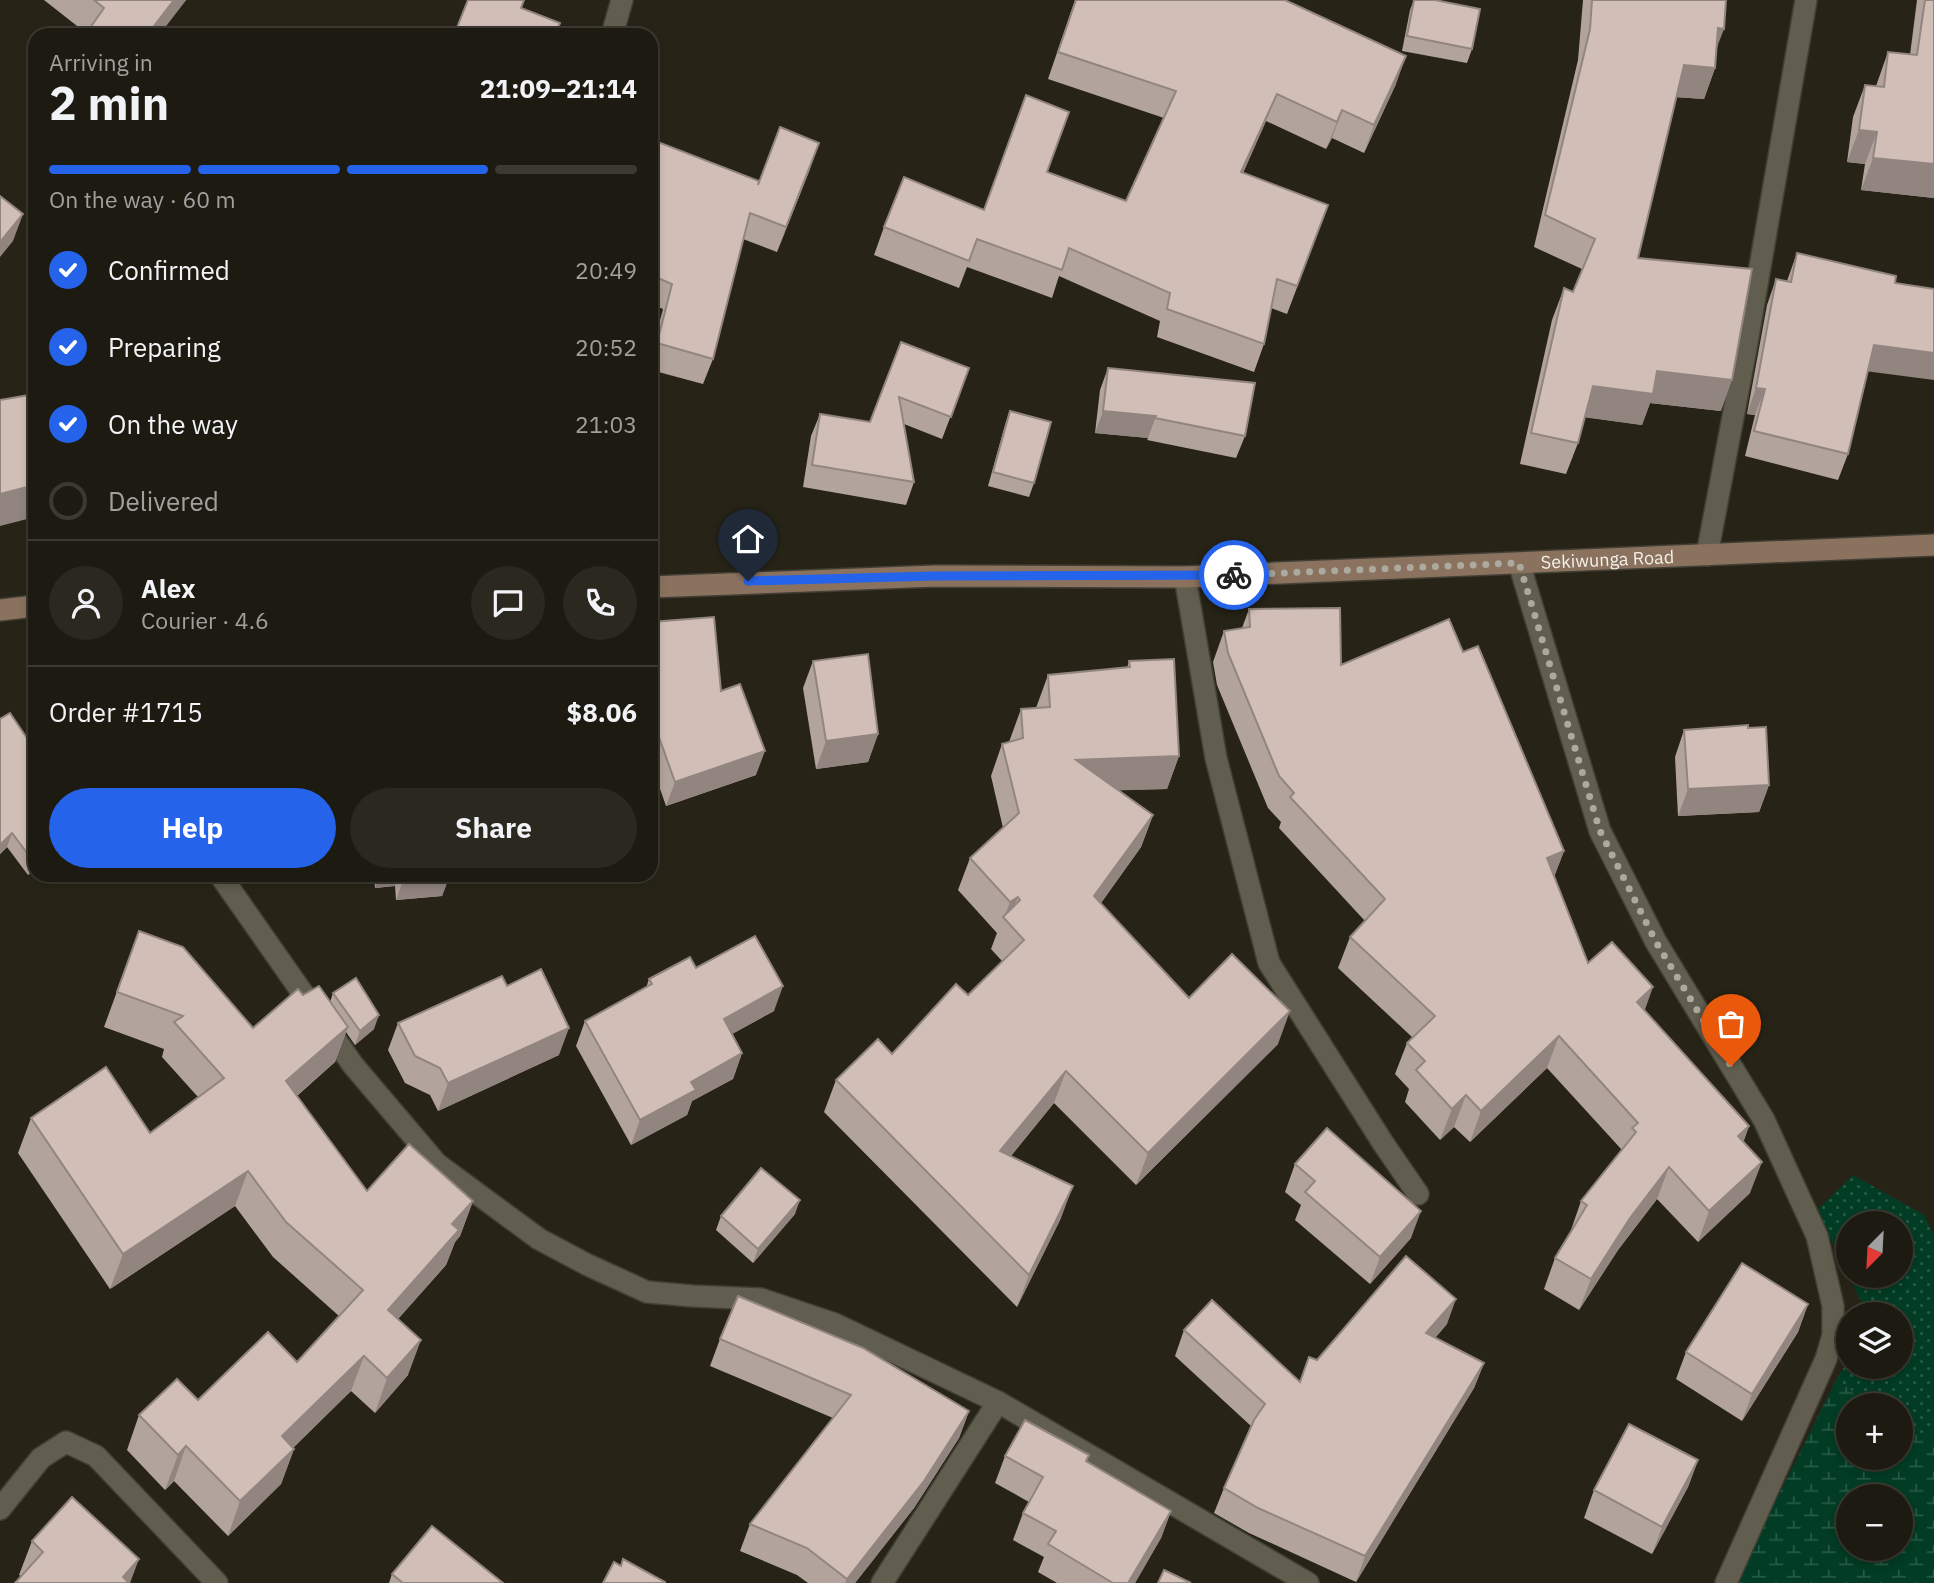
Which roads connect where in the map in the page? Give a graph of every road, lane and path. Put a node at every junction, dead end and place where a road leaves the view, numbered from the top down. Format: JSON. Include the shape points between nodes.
{"nodes":[{"id":1,"x":622,"y":0,"type":"edge"},
{"id":2,"x":1806,"y":0,"type":"edge"},
{"id":3,"x":614,"y":28,"type":"edge"},
{"id":4,"x":1934,"y":545,"type":"edge"},
{"id":5,"x":1707,"y":555,"type":"junction"},
{"id":6,"x":1519,"y":563,"type":"junction"},
{"id":7,"x":1185,"y":576,"type":"junction"},
{"id":8,"x":658,"y":587,"type":"edge"},
{"id":9,"x":28,"y":607,"type":"edge"},
{"id":10,"x":0,"y":610,"type":"edge"},
{"id":11,"x":224,"y":882,"type":"edge"},
{"id":12,"x":1419,"y":1194,"type":"dead end"},
{"id":13,"x":998,"y":1402,"type":"junction"},
{"id":14,"x":0,"y":1508,"type":"edge"},
{"id":15,"x":217,"y":1583,"type":"edge"},
{"id":16,"x":882,"y":1583,"type":"edge"},
{"id":17,"x":1308,"y":1583,"type":"edge"},
{"id":18,"x":1726,"y":1583,"type":"edge"}],
"edges":[{"from":1,"to":3,"type":"street"},
{"from":2,"to":5,"type":"street"},
{"from":4,"to":5,"type":"main road","name":"Sekiwunga Road"},
{"from":5,"to":6,"type":"main road","name":"Sekiwunga Road"},
{"from":6,"to":7,"type":"main road","name":"Sekiwunga Road"},
{"from":6,"to":18,"type":"street","via":[[1600,831],[1656,942],[1764,1121],[1817,1236],[1833,1306],[1833,1335],[1826,1359]]},
{"from":7,"to":8,"type":"main road","name":"Sekiwunga Road","via":[[934,576]]},
{"from":7,"to":12,"type":"street","via":[[1216,758],[1269,963]]},
{"from":9,"to":10,"type":"main road"},
{"from":11,"to":13,"type":"street","via":[[353,1065],[437,1164],[540,1239],[647,1292],[761,1299],[835,1324]]},
{"from":13,"to":16,"type":"street"},
{"from":13,"to":17,"type":"street"},
{"from":14,"to":15,"type":"street","via":[[41,1458],[66,1442],[96,1456]]}]}
